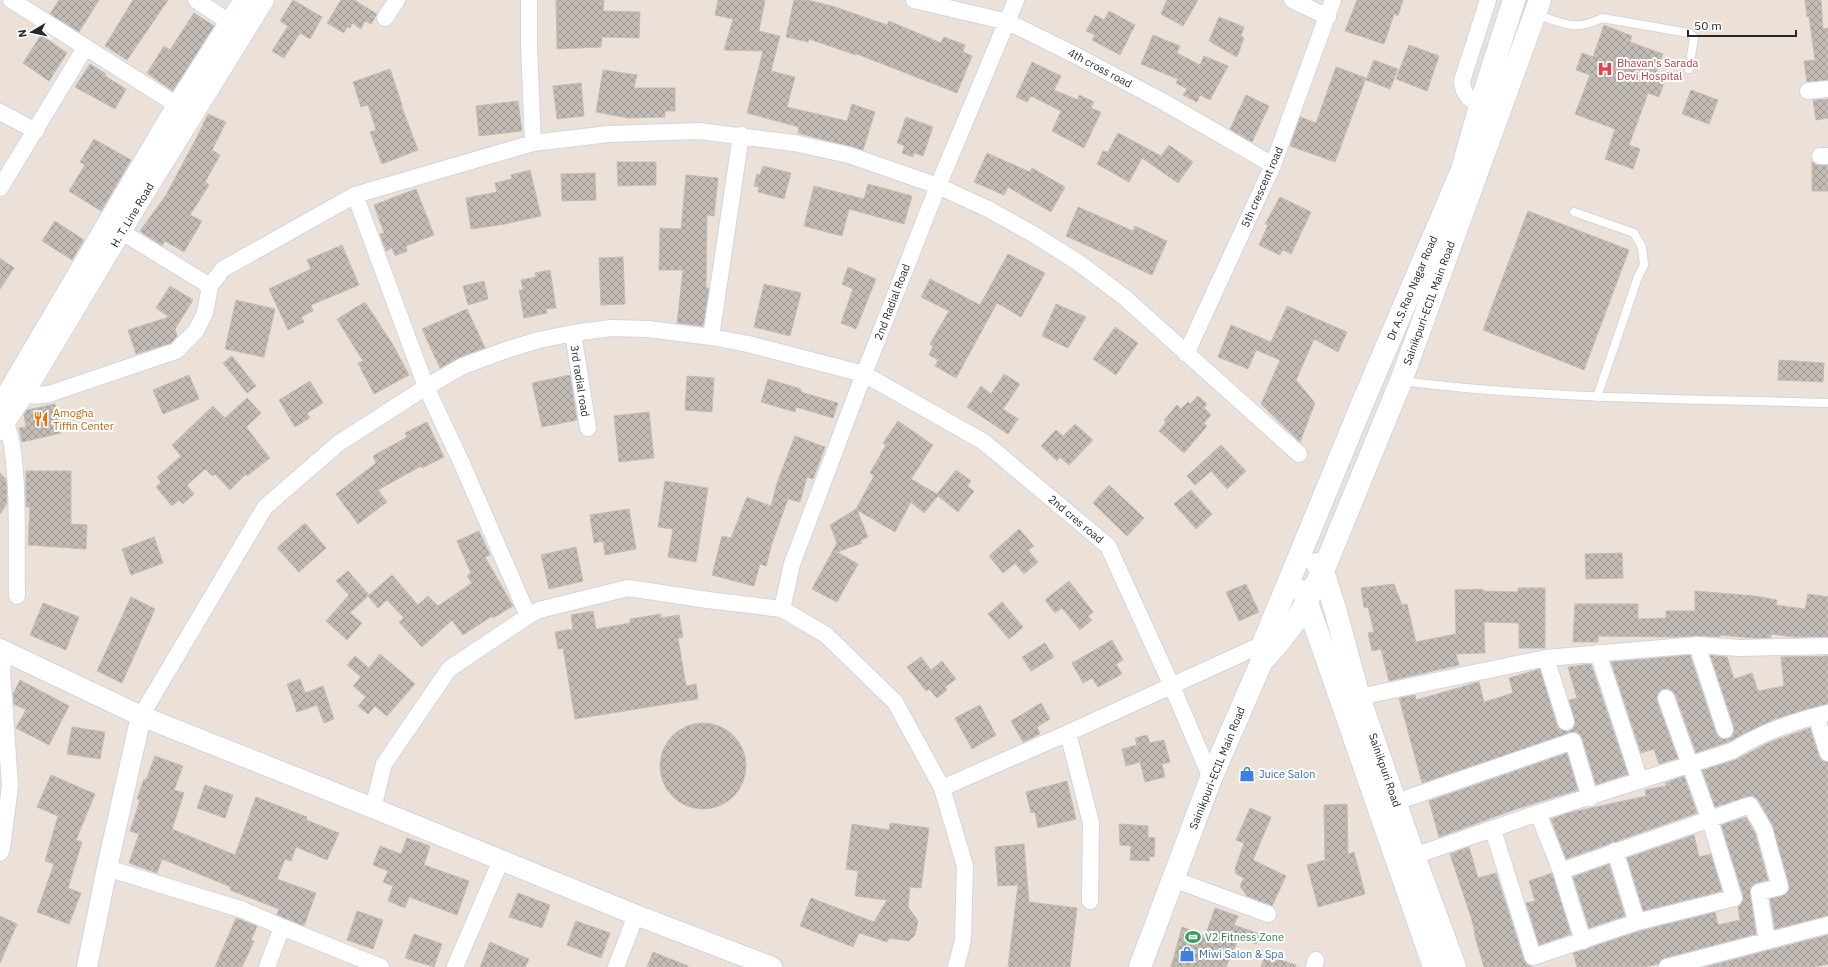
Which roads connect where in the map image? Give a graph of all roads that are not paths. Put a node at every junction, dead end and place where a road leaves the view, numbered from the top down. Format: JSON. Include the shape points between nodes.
{"nodes":[{"id":1,"x":11,"y":0,"type":"edge"},
{"id":2,"x":196,"y":0,"type":"edge"},
{"id":3,"x":244,"y":0,"type":"edge"},
{"id":4,"x":264,"y":0,"type":"edge"},
{"id":5,"x":397,"y":0,"type":"edge"},
{"id":6,"x":529,"y":0,"type":"edge"},
{"id":7,"x":914,"y":0,"type":"edge"},
{"id":8,"x":1016,"y":0,"type":"edge"},
{"id":9,"x":1292,"y":0,"type":"edge"},
{"id":10,"x":1333,"y":0,"type":"edge"},
{"id":11,"x":1488,"y":0,"type":"edge"},
{"id":12,"x":1514,"y":0,"type":"edge"},
{"id":13,"x":1537,"y":7,"type":"edge"},
{"id":14,"x":1328,"y":17,"type":"junction"},
{"id":15,"x":385,"y":18,"type":"dead end"},
{"id":16,"x":229,"y":22,"type":"junction"},
{"id":17,"x":1008,"y":22,"type":"junction"},
{"id":18,"x":85,"y":48,"type":"junction"},
{"id":19,"x":1689,"y":69,"type":"dead end"},
{"id":20,"x":1828,"y":89,"type":"edge"},
{"id":21,"x":1808,"y":91,"type":"dead end"},
{"id":22,"x":177,"y":105,"type":"junction"},
{"id":23,"x":1480,"y":106,"type":"junction"},
{"id":24,"x":0,"y":112,"type":"edge"},
{"id":25,"x":36,"y":131,"type":"junction"},
{"id":26,"x":741,"y":135,"type":"junction"},
{"id":27,"x":533,"y":143,"type":"junction"},
{"id":28,"x":1273,"y":165,"type":"junction"},
{"id":29,"x":938,"y":186,"type":"junction"},
{"id":30,"x":0,"y":188,"type":"edge"},
{"id":31,"x":355,"y":195,"type":"junction"},
{"id":32,"x":1574,"y":212,"type":"dead end"},
{"id":33,"x":115,"y":227,"type":"junction"},
{"id":34,"x":210,"y":286,"type":"junction"},
{"id":35,"x":573,"y":333,"type":"junction"},
{"id":36,"x":711,"y":337,"type":"junction"},
{"id":37,"x":1186,"y":354,"type":"junction"},
{"id":38,"x":864,"y":374,"type":"junction"},
{"id":39,"x":1401,"y":381,"type":"junction"},
{"id":40,"x":426,"y":387,"type":"junction"},
{"id":41,"x":17,"y":392,"type":"junction"},
{"id":42,"x":1597,"y":397,"type":"junction"},
{"id":43,"x":1828,"y":403,"type":"edge"},
{"id":44,"x":1,"y":419,"type":"edge"},
{"id":45,"x":588,"y":428,"type":"dead end"},
{"id":46,"x":1299,"y":454,"type":"dead end"},
{"id":47,"x":1304,"y":546,"type":"junction"},
{"id":48,"x":1295,"y":570,"type":"junction"},
{"id":49,"x":1323,"y":571,"type":"junction"},
{"id":50,"x":17,"y":596,"type":"dead end"},
{"id":51,"x":1307,"y":600,"type":"junction"},
{"id":52,"x":782,"y":609,"type":"junction"},
{"id":53,"x":528,"y":616,"type":"junction"},
{"id":54,"x":1320,"y":640,"type":"junction"},
{"id":55,"x":1698,"y":645,"type":"junction"},
{"id":56,"x":1828,"y":646,"type":"edge"},
{"id":57,"x":2,"y":650,"type":"edge"},
{"id":58,"x":1267,"y":650,"type":"junction"},
{"id":59,"x":1598,"y":653,"type":"junction"},
{"id":60,"x":1546,"y":658,"type":"junction"},
{"id":61,"x":1171,"y":684,"type":"junction"},
{"id":62,"x":1359,"y":697,"type":"junction"},
{"id":63,"x":1666,"y":698,"type":"dead end"},
{"id":64,"x":1822,"y":714,"type":"edge"},
{"id":65,"x":140,"y":716,"type":"junction"},
{"id":66,"x":1566,"y":722,"type":"dead end"},
{"id":67,"x":1725,"y":730,"type":"dead end"},
{"id":68,"x":1068,"y":733,"type":"junction"},
{"id":69,"x":1828,"y":753,"type":"edge"},
{"id":70,"x":1689,"y":764,"type":"junction"},
{"id":71,"x":1211,"y":778,"type":"junction"},
{"id":72,"x":1640,"y":781,"type":"junction"},
{"id":73,"x":5,"y":783,"type":"edge"},
{"id":74,"x":942,"y":788,"type":"junction"},
{"id":75,"x":1590,"y":798,"type":"junction"},
{"id":76,"x":1396,"y":802,"type":"junction"},
{"id":77,"x":373,"y":808,"type":"junction"},
{"id":78,"x":1538,"y":813,"type":"junction"},
{"id":79,"x":1710,"y":820,"type":"junction"},
{"id":80,"x":1493,"y":830,"type":"junction"},
{"id":81,"x":1615,"y":851,"type":"junction"},
{"id":82,"x":0,"y":853,"type":"edge"},
{"id":83,"x":1414,"y":856,"type":"junction"},
{"id":84,"x":501,"y":860,"type":"junction"},
{"id":85,"x":107,"y":868,"type":"junction"},
{"id":86,"x":1561,"y":871,"type":"junction"},
{"id":87,"x":1173,"y":878,"type":"junction"},
{"id":88,"x":1090,"y":901,"type":"dead end"},
{"id":89,"x":1268,"y":914,"type":"dead end"},
{"id":90,"x":636,"y":915,"type":"junction"},
{"id":91,"x":1637,"y":922,"type":"junction"},
{"id":92,"x":1828,"y":925,"type":"edge"},
{"id":93,"x":282,"y":928,"type":"junction"},
{"id":94,"x":1583,"y":941,"type":"junction"},
{"id":95,"x":1766,"y":941,"type":"junction"},
{"id":96,"x":1673,"y":966,"type":"edge"},
{"id":97,"x":87,"y":967,"type":"edge"},
{"id":98,"x":267,"y":967,"type":"edge"},
{"id":99,"x":381,"y":967,"type":"edge"},
{"id":100,"x":455,"y":967,"type":"edge"},
{"id":101,"x":616,"y":967,"type":"edge"},
{"id":102,"x":772,"y":967,"type":"edge"},
{"id":103,"x":956,"y":967,"type":"edge"},
{"id":104,"x":1140,"y":967,"type":"edge"},
{"id":105,"x":1434,"y":967,"type":"edge"},
{"id":106,"x":1455,"y":967,"type":"edge"}],
"edges":[{"from":1,"to":18,"type":"street"},
{"from":2,"to":16,"type":"street"},
{"from":3,"to":16,"type":"street","name":"H. T. Line Road"},
{"from":4,"to":33,"type":"street","name":"H. T. Line Road"},
{"from":5,"to":15,"type":"street"},
{"from":6,"to":27,"type":"street","via":[[528,39]]},
{"from":7,"to":17,"type":"street","name":"4th cross road"},
{"from":8,"to":17,"type":"street","name":"2nd Radial Road"},
{"from":9,"to":14,"type":"street"},
{"from":10,"to":14,"type":"street","name":"5th crescent road"},
{"from":11,"to":23,"type":"street","via":[[1462,81],[1462,90]]},
{"from":12,"to":23,"type":"main road","name":"Dr A.S.Rao Nagar Road"},
{"from":13,"to":19,"type":"lane","via":[[1576,27],[1590,25],[1602,18],[1689,33],[1694,38]]},
{"from":13,"to":39,"type":"main road","name":"Sainikpuri-ECIL Main Road"},
{"from":14,"to":28,"type":"street","name":"5th crescent road"},
{"from":16,"to":22,"type":"street","name":"H. T. Line Road"},
{"from":17,"to":28,"type":"street","name":"4th cross road","via":[[1162,101]]},
{"from":17,"to":29,"type":"street","name":"2nd Radial Road"},
{"from":18,"to":22,"type":"street"},
{"from":18,"to":25,"type":"street"},
{"from":20,"to":21,"type":"street"},
{"from":22,"to":33,"type":"street","name":"H. T. Line Road"},
{"from":23,"to":47,"type":"main road","name":"Dr A.S.Rao Nagar Road","via":[[1462,170]]},
{"from":24,"to":25,"type":"street"},
{"from":25,"to":30,"type":"street"},
{"from":26,"to":27,"type":"street","via":[[699,131],[653,132],[609,134]]},
{"from":26,"to":29,"type":"street","via":[[849,155]]},
{"from":26,"to":36,"type":"street"},
{"from":27,"to":31,"type":"street"},
{"from":28,"to":37,"type":"street","name":"5th crescent road"},
{"from":29,"to":37,"type":"street","via":[[988,209],[1079,263],[1156,324]]},
{"from":29,"to":38,"type":"street","name":"2nd Radial Road"},
{"from":31,"to":34,"type":"street","via":[[223,269]]},
{"from":31,"to":40,"type":"street"},
{"from":32,"to":42,"type":"lane","via":[[1634,233],[1642,247],[1644,265]]},
{"from":33,"to":34,"type":"street"},
{"from":33,"to":41,"type":"street","name":"H. T. Line Road"},
{"from":34,"to":41,"type":"street","via":[[205,313],[196,331],[176,351],[49,394],[36,396]]},
{"from":35,"to":36,"type":"street","name":"2nd cres road","via":[[611,328],[648,329]]},
{"from":35,"to":40,"type":"street","name":"2nd cres road","via":[[506,350],[463,366]]},
{"from":35,"to":45,"type":"street","name":"3rd radial road"},
{"from":36,"to":38,"type":"street","name":"2nd cres road"},
{"from":37,"to":46,"type":"street"},
{"from":38,"to":52,"type":"street","name":"2nd Radial Road","via":[[792,564]]},
{"from":38,"to":61,"type":"street","name":"2nd cres road","via":[[984,442],[1108,546]]},
{"from":39,"to":42,"type":"lane","via":[[1470,389]]},
{"from":39,"to":49,"type":"main road","name":"Sainikpuri-ECIL Main Road"},
{"from":40,"to":53,"type":"street"},
{"from":40,"to":65,"type":"street","name":"2nd cres road","via":[[339,443],[265,507]]},
{"from":41,"to":44,"type":"street","name":"H. T. Line Road"},
{"from":42,"to":43,"type":"lane"},
{"from":44,"to":50,"type":"street","via":[[12,446]]},
{"from":47,"to":48,"type":"main road","name":"Dr A.S.Rao Nagar Road"},
{"from":47,"to":49,"type":"main road","name":"Sainikpuri Road"},
{"from":48,"to":51,"type":"main road","name":"Sainikpuri Road"},
{"from":48,"to":58,"type":"main road","name":"Sainikpuri-ECIL Main Road"},
{"from":49,"to":51,"type":"main road","name":"Sainikpuri-ECIL Main Road"},
{"from":49,"to":62,"type":"main road","name":"Sainikpuri Road"},
{"from":51,"to":54,"type":"main road","name":"Sainikpuri Road"},
{"from":51,"to":58,"type":"main road","name":"Sainikpuri-ECIL Main Road","via":[[1296,619]]},
{"from":52,"to":53,"type":"street","via":[[628,588],[539,610]]},
{"from":52,"to":74,"type":"street","via":[[826,635],[895,702]]},
{"from":53,"to":77,"type":"street","via":[[449,669],[384,764]]},
{"from":54,"to":58,"type":"main road","via":[[1303,634]]},
{"from":54,"to":105,"type":"main road","name":"Sainikpuri Road"},
{"from":55,"to":56,"type":"street","via":[[1740,648]]},
{"from":55,"to":59,"type":"street"},
{"from":55,"to":67,"type":"street"},
{"from":57,"to":65,"type":"street"},
{"from":57,"to":73,"type":"street"},
{"from":58,"to":61,"type":"street"},
{"from":58,"to":71,"type":"main road","name":"Sainikpuri-ECIL Main Road"},
{"from":59,"to":60,"type":"street"},
{"from":59,"to":72,"type":"street"},
{"from":60,"to":62,"type":"street"},
{"from":60,"to":66,"type":"street"},
{"from":61,"to":68,"type":"street"},
{"from":61,"to":71,"type":"street","name":"2nd cres road"},
{"from":62,"to":76,"type":"main road","name":"Sainikpuri Road"},
{"from":63,"to":70,"type":"street"},
{"from":64,"to":69,"type":"street"},
{"from":64,"to":70,"type":"street","via":[[1771,731],[1732,751]]},
{"from":65,"to":77,"type":"street"},
{"from":65,"to":85,"type":"street"},
{"from":68,"to":74,"type":"street"},
{"from":68,"to":88,"type":"street","via":[[1091,823]]},
{"from":70,"to":72,"type":"street"},
{"from":70,"to":79,"type":"street"},
{"from":71,"to":87,"type":"main road","name":"Sainikpuri-ECIL Main Road"},
{"from":72,"to":75,"type":"street"},
{"from":73,"to":82,"type":"street"},
{"from":74,"to":103,"type":"street","via":[[965,866],[963,940]]},
{"from":75,"to":76,"type":"street","via":[[1572,742]]},
{"from":75,"to":78,"type":"street"},
{"from":76,"to":83,"type":"main road","name":"Sainikpuri Road"},
{"from":77,"to":84,"type":"street"},
{"from":78,"to":80,"type":"street"},
{"from":78,"to":86,"type":"street"},
{"from":79,"to":81,"type":"street"},
{"from":79,"to":91,"type":"street","via":[[1734,898]]},
{"from":79,"to":95,"type":"street","via":[[1750,805],[1764,829],[1780,888],[1759,892]]},
{"from":80,"to":83,"type":"street"},
{"from":80,"to":94,"type":"street","via":[[1533,958]]},
{"from":81,"to":86,"type":"street"},
{"from":81,"to":91,"type":"street"},
{"from":83,"to":106,"type":"main road","name":"Sainikpuri Road"},
{"from":84,"to":90,"type":"street"},
{"from":84,"to":100,"type":"street"},
{"from":85,"to":93,"type":"street","via":[[243,910]]},
{"from":85,"to":97,"type":"street"},
{"from":86,"to":94,"type":"street"},
{"from":87,"to":89,"type":"street"},
{"from":87,"to":104,"type":"main road","name":"Sainikpuri-ECIL Main Road"},
{"from":90,"to":101,"type":"street"},
{"from":90,"to":102,"type":"street"},
{"from":91,"to":94,"type":"street"},
{"from":92,"to":95,"type":"street"},
{"from":93,"to":98,"type":"street"},
{"from":93,"to":99,"type":"street"},
{"from":95,"to":96,"type":"street"}]}
